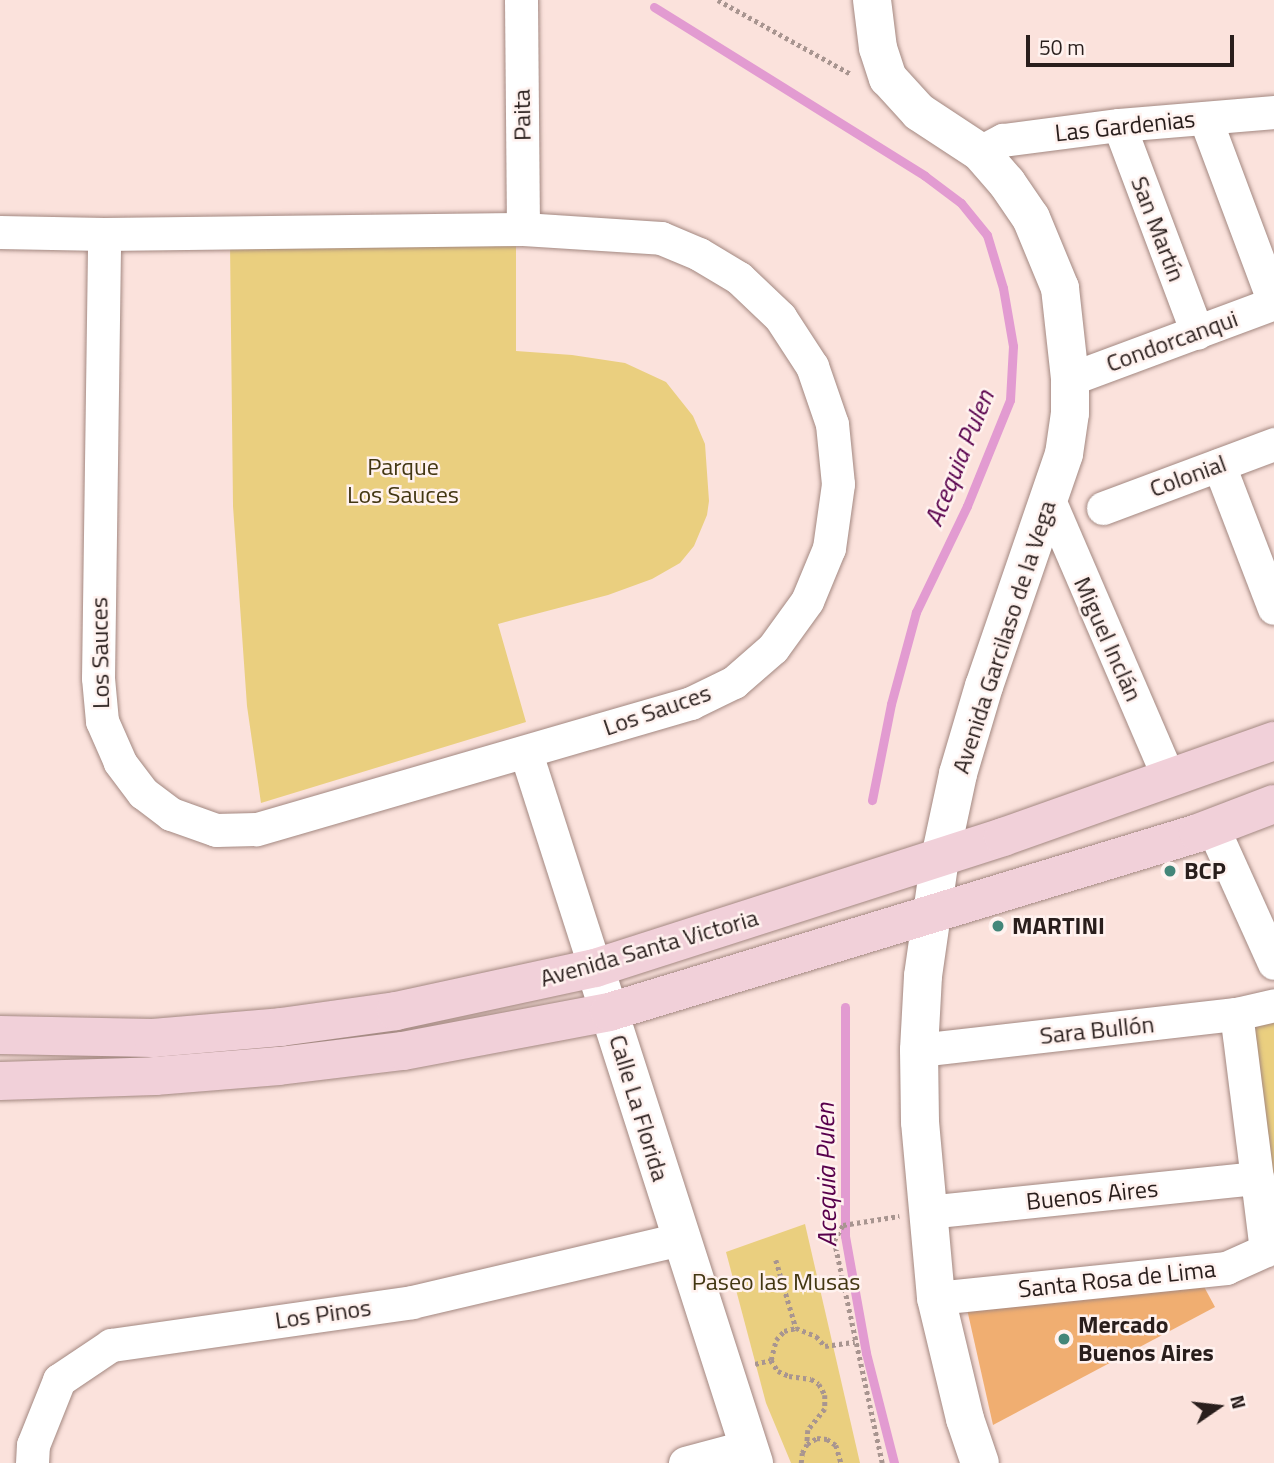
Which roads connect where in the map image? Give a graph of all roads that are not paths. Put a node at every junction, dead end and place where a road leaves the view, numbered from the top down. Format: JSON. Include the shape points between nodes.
{"nodes":[{"id":1,"x":521,"y":0,"type":"edge"},
{"id":2,"x":872,"y":0,"type":"edge"},
{"id":3,"x":1274,"y":112,"type":"edge"},
{"id":4,"x":1206,"y":118,"type":"junction"},
{"id":5,"x":1119,"y":125,"type":"junction"},
{"id":6,"x":980,"y":152,"type":"junction"},
{"id":7,"x":523,"y":229,"type":"junction"},
{"id":8,"x":0,"y":232,"type":"edge"},
{"id":9,"x":104,"y":234,"type":"junction"},
{"id":10,"x":1274,"y":303,"type":"edge"},
{"id":11,"x":1197,"y":333,"type":"junction"},
{"id":12,"x":1070,"y":379,"type":"junction"},
{"id":13,"x":1274,"y":444,"type":"edge"},
{"id":14,"x":1219,"y":465,"type":"junction"},
{"id":15,"x":1049,"y":500,"type":"junction"},
{"id":16,"x":1103,"y":508,"type":"dead end"},
{"id":17,"x":1274,"y":608,"type":"edge"},
{"id":18,"x":1274,"y":741,"type":"edge"},
{"id":19,"x":526,"y":753,"type":"junction"},
{"id":20,"x":1169,"y":778,"type":"junction"},
{"id":21,"x":1274,"y":804,"type":"edge"},
{"id":22,"x":1213,"y":828,"type":"junction"},
{"id":23,"x":940,"y":858,"type":"junction"},
{"id":24,"x":933,"y":914,"type":"junction"},
{"id":25,"x":1274,"y":963,"type":"edge"},
{"id":26,"x":595,"y":968,"type":"junction"},
{"id":27,"x":1274,"y":1005,"type":"edge"},
{"id":28,"x":609,"y":1013,"type":"junction"},
{"id":29,"x":1236,"y":1014,"type":"junction"},
{"id":30,"x":0,"y":1035,"type":"edge"},
{"id":31,"x":919,"y":1050,"type":"junction"},
{"id":32,"x":0,"y":1081,"type":"edge"},
{"id":33,"x":1257,"y":1178,"type":"junction"},
{"id":34,"x":927,"y":1212,"type":"junction"},
{"id":35,"x":680,"y":1239,"type":"junction"},
{"id":36,"x":936,"y":1298,"type":"junction"},
{"id":37,"x":751,"y":1455,"type":"edge"},
{"id":38,"x":32,"y":1463,"type":"edge"},
{"id":39,"x":685,"y":1463,"type":"edge"},
{"id":40,"x":980,"y":1463,"type":"edge"}],
"edges":[{"from":1,"to":7,"type":"street","name":"Paita"},
{"from":2,"to":6,"type":"street","name":"Avenida Garcilaso de la Vega","via":[[877,48],[888,78],[919,112]]},
{"from":3,"to":4,"type":"street","name":"Las Gardenias"},
{"from":4,"to":5,"type":"street","name":"Las Gardenias"},
{"from":4,"to":10,"type":"street"},
{"from":5,"to":6,"type":"street","name":"Las Gardenias","via":[[1003,140]]},
{"from":5,"to":11,"type":"street","name":"San Martín"},
{"from":6,"to":12,"type":"street","name":"Avenida Garcilaso de la Vega","via":[[1031,218],[1046,252],[1060,288]]},
{"from":7,"to":9,"type":"street","name":"Los Sauces"},
{"from":7,"to":19,"type":"street","name":"Los Sauces","via":[[661,238],[739,278],[780,317],[812,366],[832,424],[838,484],[829,548],[807,601],[773,648],[734,682],[691,703]]},
{"from":8,"to":9,"type":"street","name":"Los Sauces"},
{"from":9,"to":19,"type":"street","name":"Los Sauces","via":[[98,678],[102,720],[120,762],[143,793],[171,814],[216,830],[256,829]]},
{"from":10,"to":11,"type":"street","name":"Condorcanqui"},
{"from":11,"to":12,"type":"street","name":"Condorcanqui"},
{"from":12,"to":15,"type":"street","name":"Avenida Garcilaso de la Vega","via":[[1064,454]]},
{"from":13,"to":14,"type":"street","name":"Colonial"},
{"from":14,"to":16,"type":"street","name":"Colonial"},
{"from":14,"to":17,"type":"street"},
{"from":15,"to":20,"type":"street","name":"Miguel Inclán"},
{"from":15,"to":23,"type":"street","name":"Avenida Garcilaso de la Vega","via":[[973,724]]},
{"from":18,"to":20,"type":"main road","name":"Avenida Santa Victoria"},
{"from":19,"to":26,"type":"street","name":"Calle La Florida"},
{"from":20,"to":23,"type":"main road","name":"Avenida Santa Victoria"},
{"from":21,"to":22,"type":"main road","name":"Avenida Santa Victoria"},
{"from":22,"to":24,"type":"main road","name":"Avenida Santa Victoria"},
{"from":22,"to":25,"type":"street"},
{"from":23,"to":24,"type":"street","name":"Avenida Garcilaso de la Vega"},
{"from":23,"to":26,"type":"main road","name":"Avenida Santa Victoria"},
{"from":24,"to":28,"type":"main road","name":"Avenida Santa Victoria"},
{"from":24,"to":31,"type":"street","name":"Avenida Garcilaso de la Vega","via":[[923,976]]},
{"from":26,"to":28,"type":"street","name":"Calle La Florida"},
{"from":26,"to":30,"type":"main road","name":"Avenida Santa Victoria","via":[[396,1011],[281,1027],[153,1038]]},
{"from":27,"to":29,"type":"street","name":"Sara Bullón"},
{"from":28,"to":32,"type":"main road","name":"Avenida Santa Victoria","via":[[403,1051],[279,1066]]},
{"from":28,"to":35,"type":"street","name":"Calle La Florida"},
{"from":29,"to":31,"type":"street","name":"Sara Bullón"},
{"from":29,"to":33,"type":"street","name":"Santa Rosa de Lima"},
{"from":31,"to":34,"type":"street","name":"Avenida Garcilaso de la Vega"},
{"from":33,"to":34,"type":"street","name":"Buenos Aires"},
{"from":33,"to":36,"type":"street","name":"Santa Rosa de Lima","via":[[1266,1250],[1226,1268]]},
{"from":34,"to":36,"type":"street","name":"Avenida Garcilaso de la Vega"},
{"from":35,"to":37,"type":"street","name":"Calle La Florida"},
{"from":35,"to":38,"type":"street","name":"Los Pinos","via":[[412,1302],[111,1345],[59,1380],[33,1445]]},
{"from":36,"to":40,"type":"street","name":"Avenida Garcilaso de la Vega"},
{"from":37,"to":39,"type":"street"}]}
